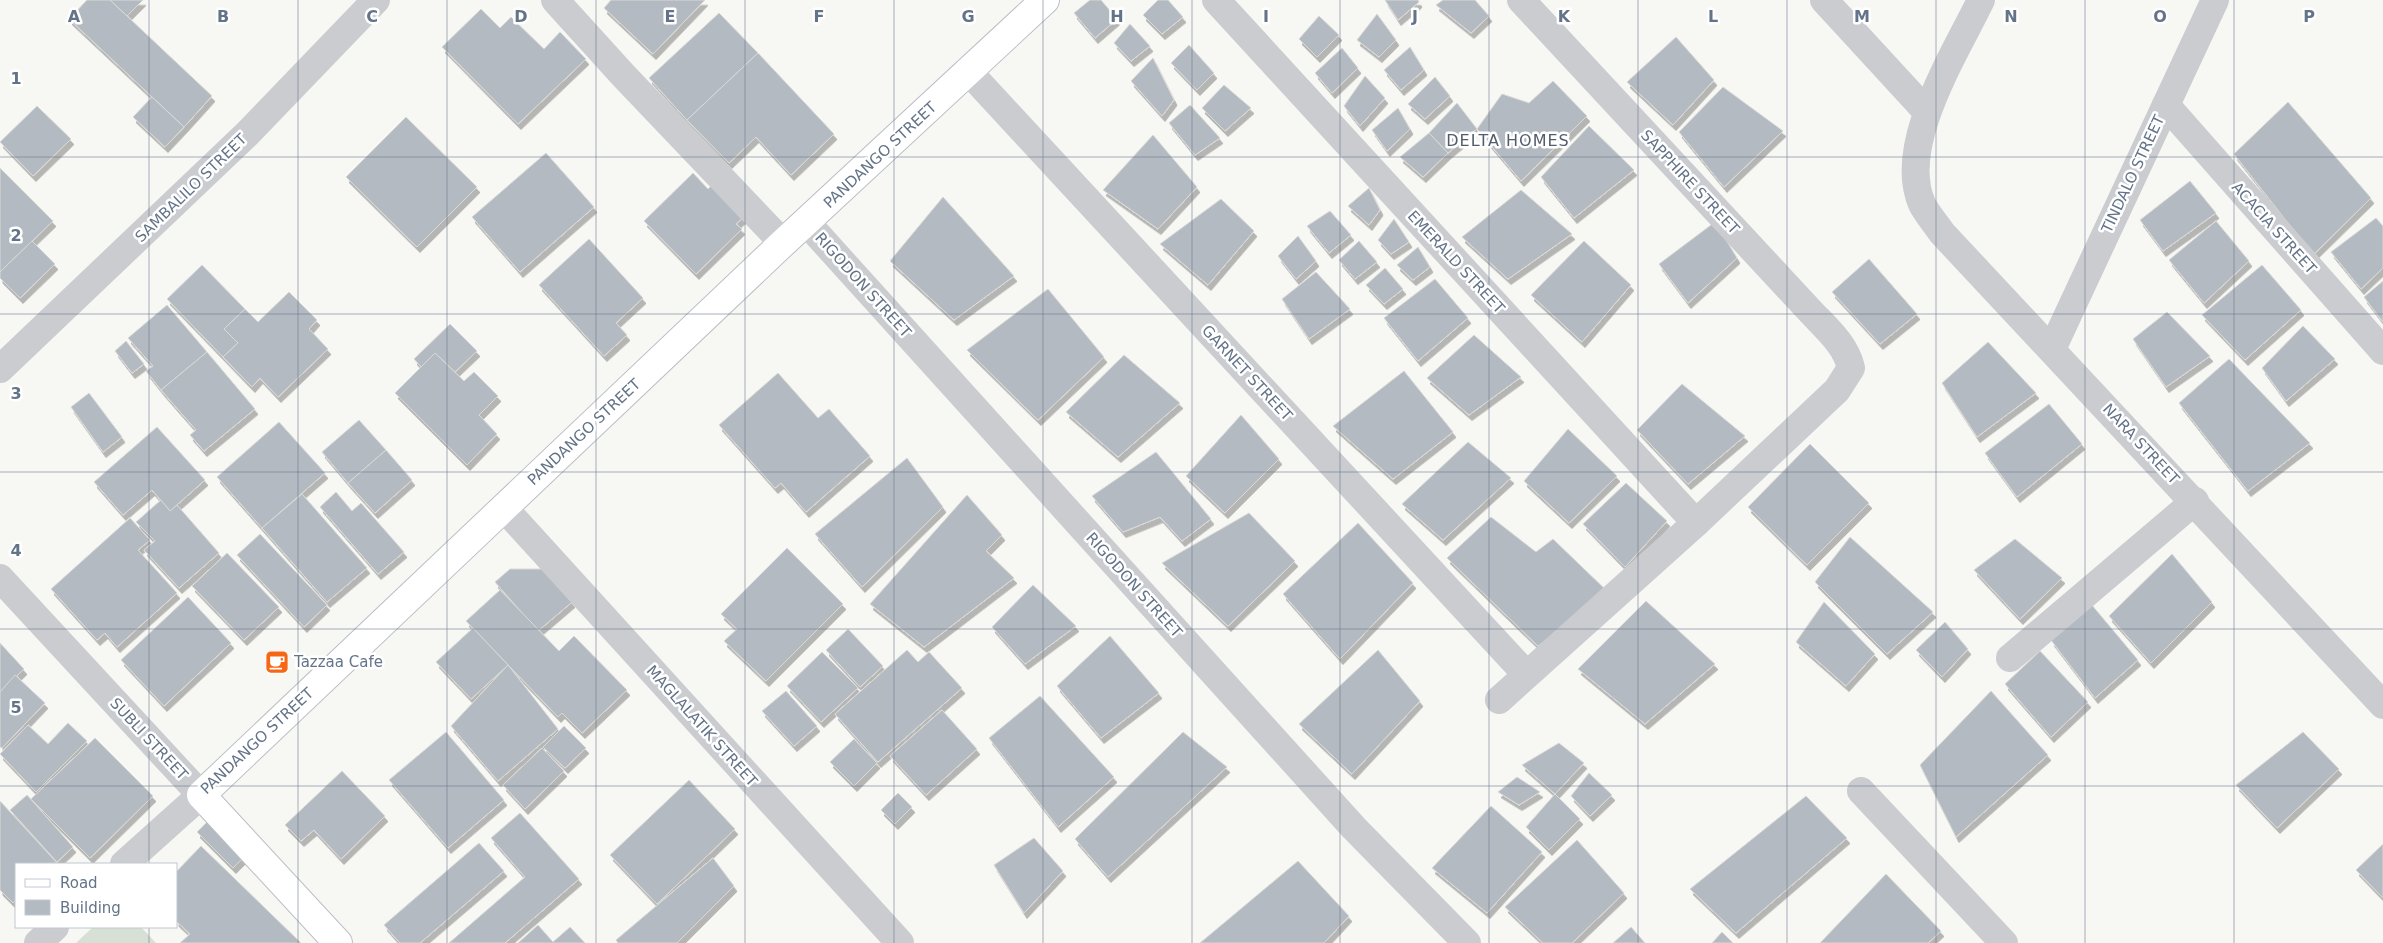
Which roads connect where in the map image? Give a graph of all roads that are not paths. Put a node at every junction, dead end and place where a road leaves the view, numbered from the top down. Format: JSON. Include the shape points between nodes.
{"nodes":[{"id":1,"x":376,"y":0,"type":"edge"},
{"id":2,"x":555,"y":0,"type":"edge"},
{"id":3,"x":1045,"y":0,"type":"edge"},
{"id":4,"x":1216,"y":0,"type":"edge"},
{"id":5,"x":1521,"y":0,"type":"edge"},
{"id":6,"x":1824,"y":0,"type":"edge"},
{"id":7,"x":1980,"y":0,"type":"edge"},
{"id":8,"x":2215,"y":0,"type":"edge"},
{"id":9,"x":968,"y":71,"type":"junction"},
{"id":10,"x":2166,"y":105,"type":"junction"},
{"id":11,"x":1927,"y":112,"type":"junction"},
{"id":12,"x":807,"y":223,"type":"junction"},
{"id":13,"x":783,"y":243,"type":"junction"},
{"id":14,"x":2052,"y":349,"type":"junction"},
{"id":15,"x":2383,"y":350,"type":"edge"},
{"id":16,"x":0,"y":369,"type":"edge"},
{"id":17,"x":2195,"y":501,"type":"junction"},
{"id":18,"x":504,"y":508,"type":"junction"},
{"id":19,"x":1696,"y":523,"type":"junction"},
{"id":20,"x":0,"y":578,"type":"edge"},
{"id":21,"x":2010,"y":658,"type":"dead end"},
{"id":22,"x":1526,"y":674,"type":"junction"},
{"id":23,"x":1499,"y":700,"type":"dead end"},
{"id":24,"x":2383,"y":705,"type":"edge"},
{"id":25,"x":1861,"y":791,"type":"dead end"},
{"id":26,"x":201,"y":795,"type":"junction"},
{"id":27,"x":125,"y":863,"type":"edge"},
{"id":28,"x":54,"y":928,"type":"edge"},
{"id":29,"x":38,"y":943,"type":"edge"},
{"id":30,"x":338,"y":943,"type":"edge"},
{"id":31,"x":900,"y":943,"type":"edge"},
{"id":32,"x":1467,"y":943,"type":"edge"},
{"id":33,"x":2004,"y":943,"type":"edge"}],
"edges":[{"from":1,"to":16,"type":"street","name":"SAMBALILO STREET","via":[[247,134]]},
{"from":2,"to":13,"type":"street"},
{"from":3,"to":9,"type":"street","name":"PANDANGO STREET"},
{"from":4,"to":19,"type":"street","name":"EMERALD STREET"},
{"from":5,"to":19,"type":"street","name":"SAPPHIRE STREET","via":[[1849,356],[1851,368],[1837,390]]},
{"from":6,"to":11,"type":"street"},
{"from":7,"to":11,"type":"street","name":"NARA STREET"},
{"from":8,"to":10,"type":"street","name":"TINDALO STREET"},
{"from":9,"to":12,"type":"street","name":"PANDANGO STREET"},
{"from":9,"to":22,"type":"street","name":"GARNET STREET"},
{"from":10,"to":14,"type":"street","name":"TINDALO STREET"},
{"from":10,"to":15,"type":"street","name":"ACACIA STREET"},
{"from":11,"to":14,"type":"street","name":"NARA STREET","via":[[1917,144],[1915,174],[1922,204],[1942,233]]},
{"from":12,"to":13,"type":"street","name":"PANDANGO STREET"},
{"from":12,"to":32,"type":"street","name":"RIGODON STREET","via":[[1354,828]]},
{"from":13,"to":18,"type":"street","name":"PANDANGO STREET"},
{"from":14,"to":17,"type":"street","name":"NARA STREET"},
{"from":17,"to":21,"type":"street"},
{"from":17,"to":24,"type":"street","name":"NARA STREET"},
{"from":18,"to":26,"type":"street","name":"PANDANGO STREET"},
{"from":18,"to":31,"type":"street","name":"MAGLALATIK STREET"},
{"from":19,"to":22,"type":"street"},
{"from":20,"to":26,"type":"street","name":"SUBLI STREET"},
{"from":22,"to":23,"type":"street"},
{"from":25,"to":33,"type":"street"},
{"from":26,"to":27,"type":"street","name":"PANDANGO STREET"},
{"from":26,"to":30,"type":"street","name":"SUBLI STREET"},
{"from":28,"to":29,"type":"street"}]}
